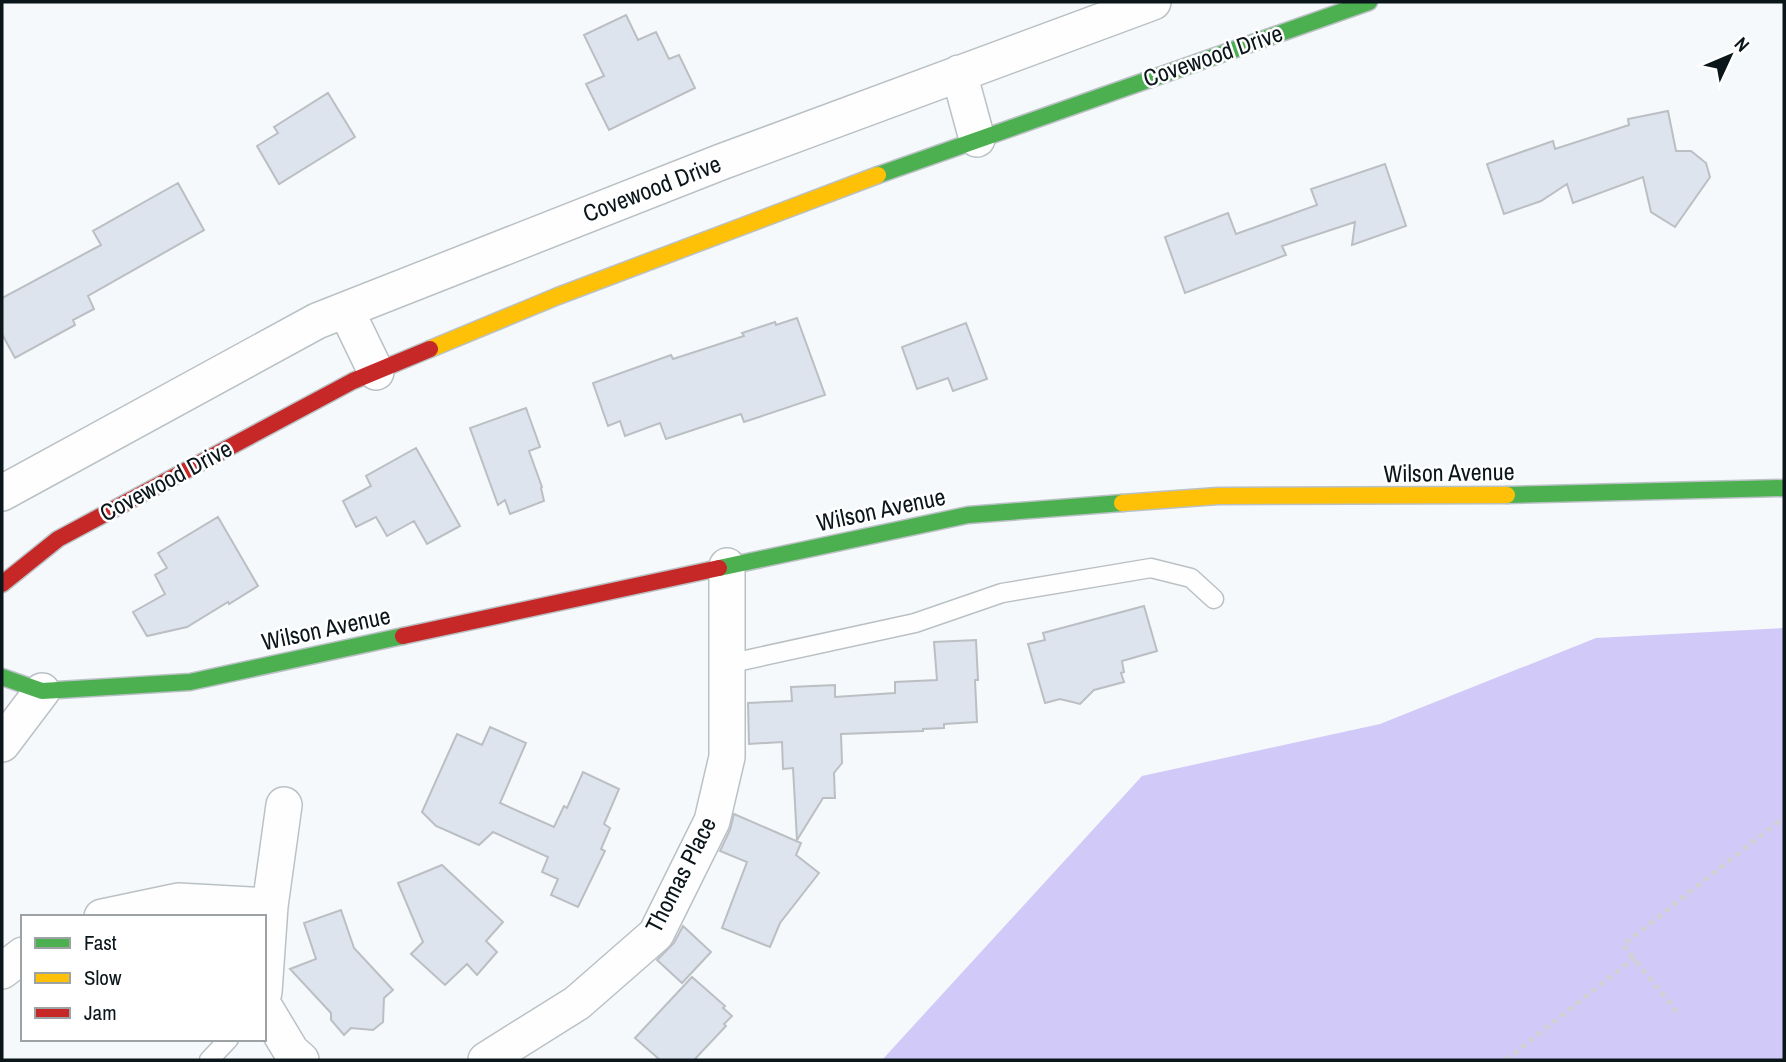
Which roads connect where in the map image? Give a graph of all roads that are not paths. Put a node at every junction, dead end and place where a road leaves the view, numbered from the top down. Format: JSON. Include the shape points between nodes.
{"nodes":[{"id":1,"x":1153,"y":2,"type":"edge"},
{"id":2,"x":1369,"y":2,"type":"edge"},
{"id":3,"x":959,"y":73,"type":"junction"},
{"id":4,"x":977,"y":139,"type":"junction"},
{"id":5,"x":346,"y":310,"type":"junction"},
{"id":6,"x":376,"y":372,"type":"junction"},
{"id":7,"x":1784,"y":488,"type":"edge"},
{"id":8,"x":2,"y":493,"type":"edge"},
{"id":9,"x":727,"y":566,"type":"junction"},
{"id":10,"x":2,"y":584,"type":"edge"},
{"id":11,"x":1214,"y":599,"type":"dead end"},
{"id":12,"x":727,"y":664,"type":"junction"},
{"id":13,"x":2,"y":677,"type":"edge"},
{"id":14,"x":42,"y":691,"type":"junction"},
{"id":15,"x":2,"y":744,"type":"edge"},
{"id":16,"x":284,"y":805,"type":"dead end"},
{"id":17,"x":270,"y":906,"type":"junction"},
{"id":18,"x":112,"y":915,"type":"edge"},
{"id":19,"x":21,"y":957,"type":"edge"},
{"id":20,"x":266,"y":963,"type":"edge"},
{"id":21,"x":2,"y":971,"type":"edge"},
{"id":22,"x":266,"y":1009,"type":"edge"},
{"id":23,"x":227,"y":1041,"type":"edge"},
{"id":24,"x":209,"y":1060,"type":"edge"},
{"id":25,"x":301,"y":1060,"type":"edge"},
{"id":26,"x":486,"y":1060,"type":"edge"}],
"edges":[{"from":1,"to":3,"type":"street","name":"Covewood Drive"},
{"from":2,"to":4,"type":"main road","name":"Covewood Drive"},
{"from":3,"to":4,"type":"street"},
{"from":3,"to":5,"type":"street","name":"Covewood Drive"},
{"from":4,"to":6,"type":"main road","name":"Covewood Drive","via":[[558,296]]},
{"from":5,"to":6,"type":"street"},
{"from":5,"to":8,"type":"street","name":"Covewood Drive","via":[[317,321]]},
{"from":6,"to":10,"type":"main road","name":"Covewood Drive","via":[[58,539]]},
{"from":7,"to":9,"type":"main road","name":"Wilson Avenue","via":[[1449,497],[1218,496],[968,515]]},
{"from":9,"to":12,"type":"street","name":"Thomas Place"},
{"from":9,"to":14,"type":"main road","name":"Wilson Avenue","via":[[190,682]]},
{"from":11,"to":12,"type":"lane","via":[[1191,579],[1151,568],[1002,593],[915,623]]},
{"from":12,"to":26,"type":"street","name":"Thomas Place","via":[[727,757],[712,821],[656,934],[577,1003]]},
{"from":13,"to":14,"type":"main road","name":"Wilson Avenue"},
{"from":14,"to":15,"type":"street"},
{"from":16,"to":17,"type":"street"},
{"from":17,"to":18,"type":"street","via":[[178,901]]},
{"from":17,"to":20,"type":"street"},
{"from":19,"to":21,"type":"street"},
{"from":22,"to":25,"type":"street"},
{"from":23,"to":24,"type":"lane"}]}
